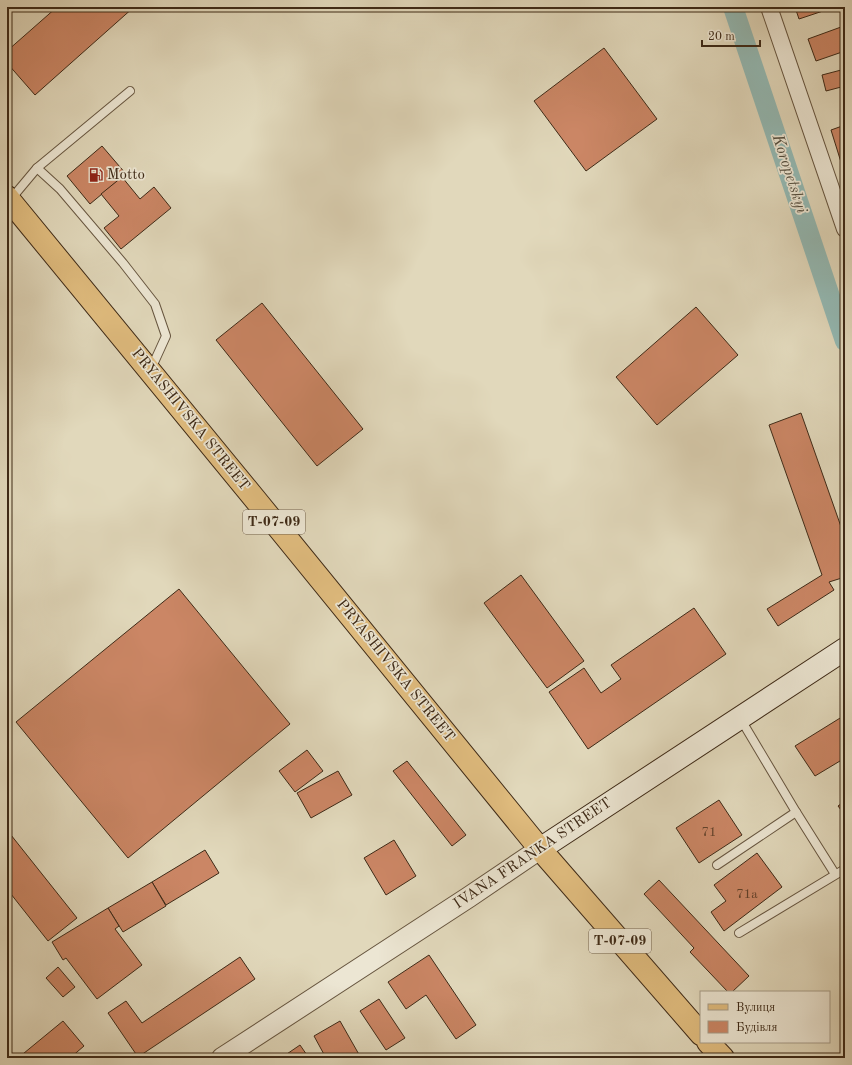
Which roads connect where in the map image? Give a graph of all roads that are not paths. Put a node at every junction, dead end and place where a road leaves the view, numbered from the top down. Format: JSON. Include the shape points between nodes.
{"nodes":[{"id":1,"x":769,"y":7,"type":"edge"},
{"id":2,"x":130,"y":91,"type":"dead end"},
{"id":3,"x":37,"y":168,"type":"junction"},
{"id":4,"x":8,"y":200,"type":"edge"},
{"id":5,"x":845,"y":229,"type":"edge"},
{"id":6,"x":150,"y":371,"type":"junction"},
{"id":7,"x":845,"y":649,"type":"edge"},
{"id":8,"x":739,"y":718,"type":"junction"},
{"id":9,"x":796,"y":812,"type":"junction"},
{"id":10,"x":540,"y":849,"type":"junction"},
{"id":11,"x":718,"y":865,"type":"dead end"},
{"id":12,"x":845,"y":869,"type":"edge"},
{"id":13,"x":835,"y":874,"type":"junction"},
{"id":14,"x":739,"y":933,"type":"dead end"},
{"id":15,"x":700,"y":1033,"type":"edge"},
{"id":16,"x":222,"y":1058,"type":"edge"}],
"edges":[{"from":1,"to":5,"type":"street"},
{"from":2,"to":3,"type":"lane"},
{"from":3,"to":4,"type":"lane"},
{"from":3,"to":6,"type":"lane","via":[[60,189],[155,304],[166,336]]},
{"from":4,"to":6,"type":"main road","name":"PRYASHIVSKA STREET","number":"Т-07-09"},
{"from":6,"to":10,"type":"main road","name":"PRYASHIVSKA STREET","number":"Т-07-09"},
{"from":7,"to":8,"type":"main road","name":"IVANA FRANKA STREET"},
{"from":8,"to":9,"type":"lane"},
{"from":8,"to":10,"type":"main road","name":"IVANA FRANKA STREET"},
{"from":9,"to":11,"type":"lane"},
{"from":9,"to":13,"type":"lane"},
{"from":10,"to":15,"type":"main road","number":"Т-07-09"},
{"from":10,"to":16,"type":"street","name":"IVANA FRANKA STREET"},
{"from":12,"to":13,"type":"lane"},
{"from":13,"to":14,"type":"lane"}]}
